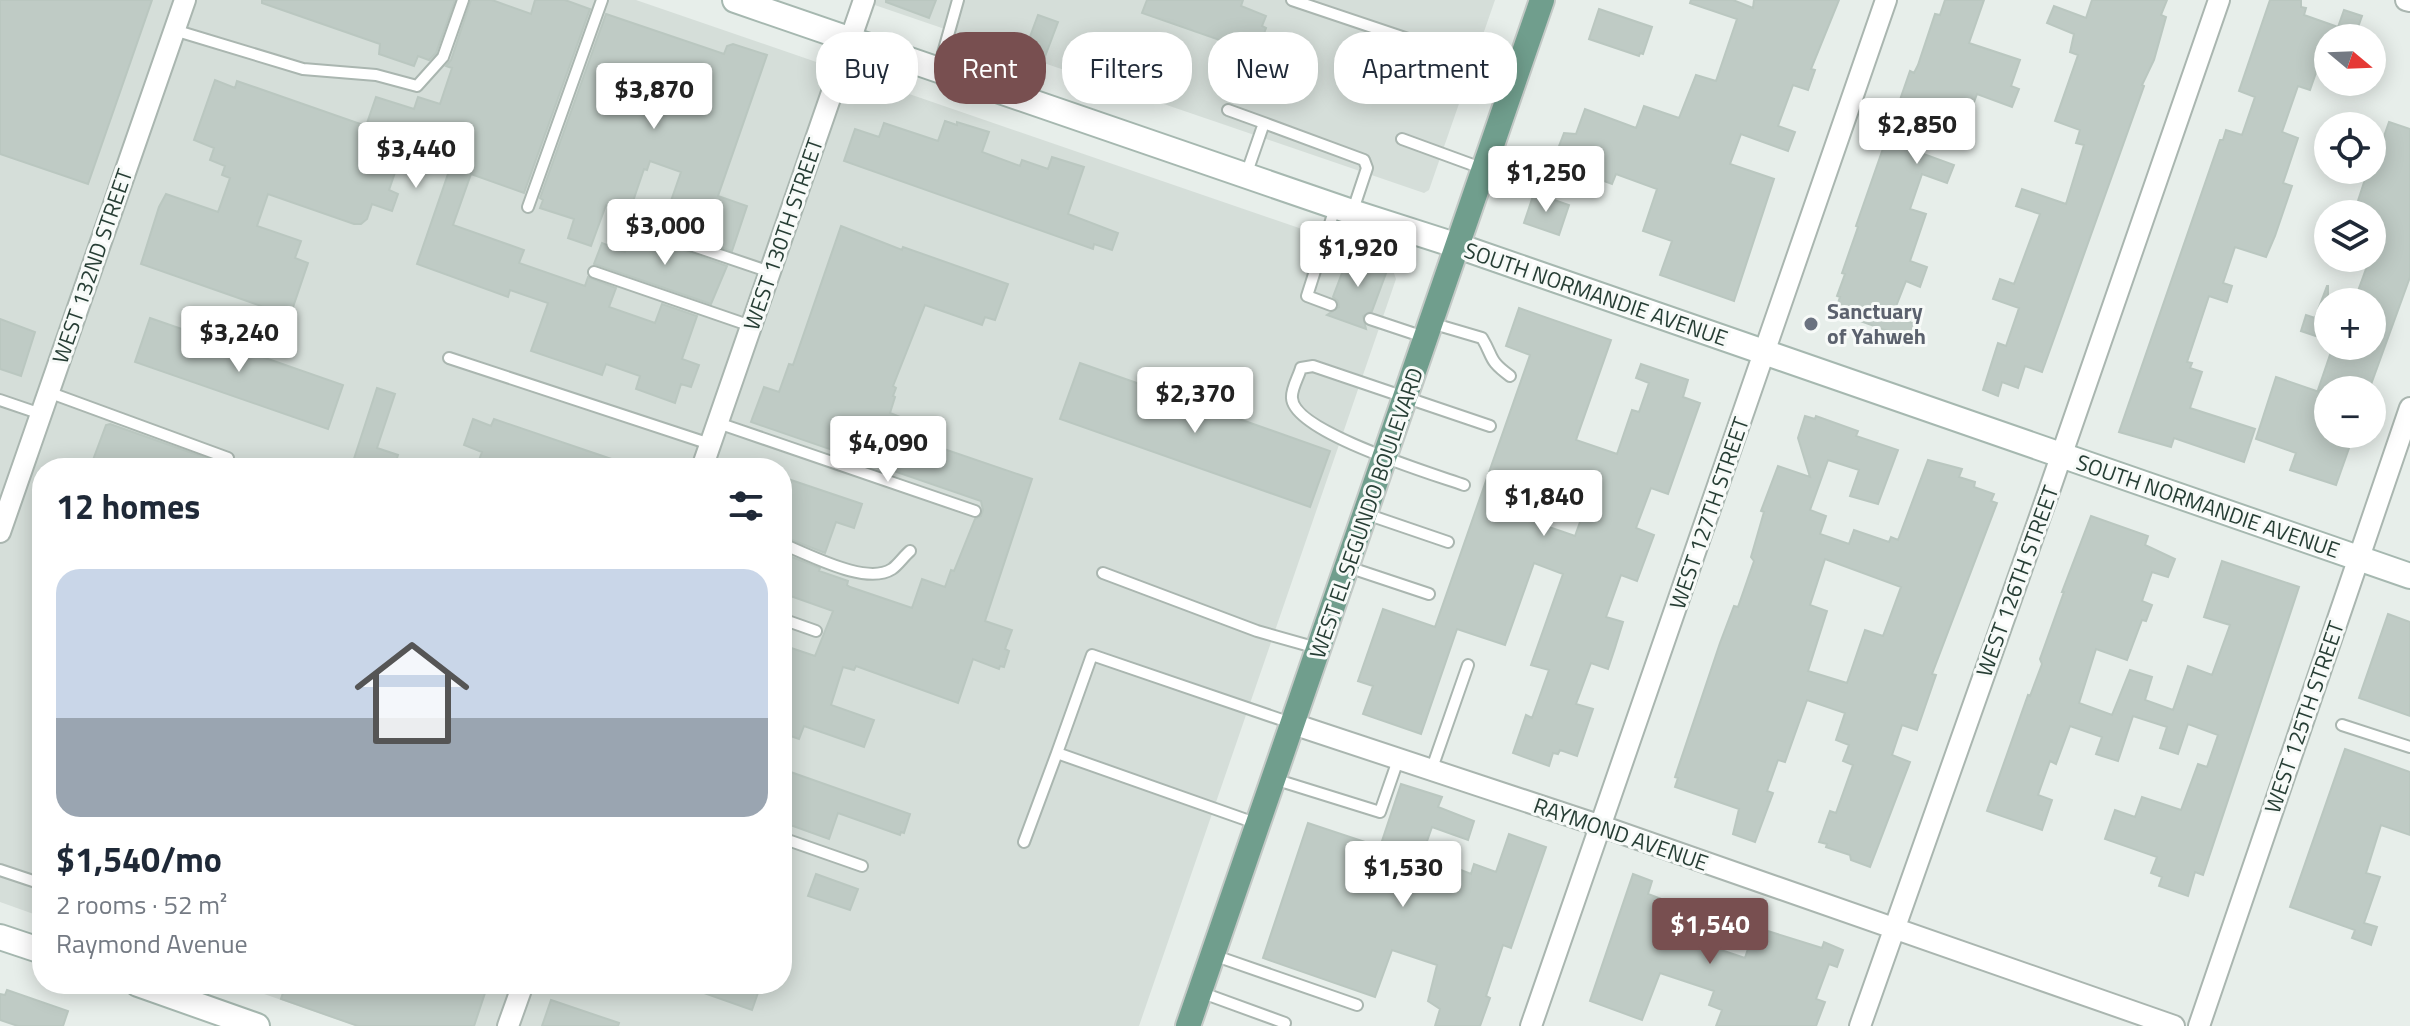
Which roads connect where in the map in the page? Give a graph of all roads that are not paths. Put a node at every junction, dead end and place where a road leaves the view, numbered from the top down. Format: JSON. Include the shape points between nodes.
{"nodes":[{"id":1,"x":185,"y":0,"type":"edge"},
{"id":2,"x":463,"y":0,"type":"edge"},
{"id":3,"x":602,"y":0,"type":"edge"},
{"id":4,"x":735,"y":0,"type":"edge"},
{"id":5,"x":864,"y":0,"type":"edge"},
{"id":6,"x":958,"y":0,"type":"edge"},
{"id":7,"x":1292,"y":0,"type":"edge"},
{"id":8,"x":1542,"y":0,"type":"edge"},
{"id":9,"x":1886,"y":0,"type":"edge"},
{"id":10,"x":2219,"y":0,"type":"edge"},
{"id":11,"x":174,"y":30,"type":"junction"},
{"id":12,"x":828,"y":32,"type":"edge"},
{"id":13,"x":854,"y":32,"type":"edge"},
{"id":14,"x":949,"y":32,"type":"edge"},
{"id":15,"x":1387,"y":32,"type":"edge"},
{"id":16,"x":1517,"y":69,"type":"edge"},
{"id":17,"x":829,"y":104,"type":"edge"},
{"id":18,"x":1036,"y":104,"type":"edge"},
{"id":19,"x":1505,"y":104,"type":"edge"},
{"id":20,"x":1228,"y":110,"type":"dead end"},
{"id":21,"x":1264,"y":123,"type":"junction"},
{"id":22,"x":1402,"y":139,"type":"dead end"},
{"id":23,"x":1484,"y":169,"type":"junction"},
{"id":24,"x":1246,"y":175,"type":"junction"},
{"id":25,"x":528,"y":207,"type":"dead end"},
{"id":26,"x":1344,"y":209,"type":"junction"},
{"id":27,"x":649,"y":231,"type":"dead end"},
{"id":28,"x":1458,"y":246,"type":"junction"},
{"id":29,"x":594,"y":272,"type":"dead end"},
{"id":30,"x":770,"y":272,"type":"junction"},
{"id":31,"x":1331,"y":305,"type":"dead end"},
{"id":32,"x":1370,"y":319,"type":"dead end"},
{"id":33,"x":751,"y":326,"type":"junction"},
{"id":34,"x":1429,"y":330,"type":"junction"},
{"id":35,"x":1764,"y":352,"type":"junction"},
{"id":36,"x":449,"y":358,"type":"dead end"},
{"id":37,"x":1510,"y":376,"type":"dead end"},
{"id":38,"x":48,"y":392,"type":"junction"},
{"id":39,"x":1406,"y":398,"type":"junction"},
{"id":40,"x":0,"y":400,"type":"edge"},
{"id":41,"x":2410,"y":408,"type":"edge"},
{"id":42,"x":41,"y":414,"type":"junction"},
{"id":43,"x":718,"y":423,"type":"junction"},
{"id":44,"x":1490,"y":426,"type":"dead end"},
{"id":45,"x":710,"y":444,"type":"junction"},
{"id":46,"x":2061,"y":455,"type":"junction"},
{"id":47,"x":1386,"y":457,"type":"junction"},
{"id":48,"x":228,"y":458,"type":"dead end"},
{"id":49,"x":705,"y":458,"type":"edge"},
{"id":50,"x":1464,"y":485,"type":"dead end"},
{"id":51,"x":975,"y":511,"type":"dead end"},
{"id":52,"x":1366,"y":514,"type":"junction"},
{"id":53,"x":0,"y":532,"type":"edge"},
{"id":54,"x":1448,"y":542,"type":"dead end"},
{"id":55,"x":792,"y":548,"type":"edge"},
{"id":56,"x":910,"y":551,"type":"dead end"},
{"id":57,"x":2358,"y":558,"type":"junction"},
{"id":58,"x":1348,"y":567,"type":"junction"},
{"id":59,"x":1103,"y":573,"type":"dead end"},
{"id":60,"x":2410,"y":576,"type":"edge"},
{"id":61,"x":1429,"y":594,"type":"dead end"},
{"id":62,"x":792,"y":623,"type":"edge"},
{"id":63,"x":816,"y":631,"type":"dead end"},
{"id":64,"x":1319,"y":649,"type":"junction"},
{"id":65,"x":1468,"y":665,"type":"dead end"},
{"id":66,"x":1293,"y":724,"type":"junction"},
{"id":67,"x":2342,"y":725,"type":"dead end"},
{"id":68,"x":2410,"y":747,"type":"edge"},
{"id":69,"x":1057,"y":753,"type":"junction"},
{"id":70,"x":1398,"y":760,"type":"junction"},
{"id":71,"x":1431,"y":771,"type":"junction"},
{"id":72,"x":1274,"y":779,"type":"junction"},
{"id":73,"x":1258,"y":824,"type":"junction"},
{"id":74,"x":1601,"y":826,"type":"junction"},
{"id":75,"x":792,"y":842,"type":"edge"},
{"id":76,"x":1024,"y":842,"type":"dead end"},
{"id":77,"x":862,"y":866,"type":"dead end"},
{"id":78,"x":0,"y":870,"type":"edge"},
{"id":79,"x":32,"y":881,"type":"edge"},
{"id":80,"x":1893,"y":927,"type":"junction"},
{"id":81,"x":0,"y":937,"type":"edge"},
{"id":82,"x":32,"y":948,"type":"edge"},
{"id":83,"x":1213,"y":955,"type":"junction"},
{"id":84,"x":1200,"y":992,"type":"junction"},
{"id":85,"x":166,"y":994,"type":"edge"},
{"id":86,"x":519,"y":994,"type":"edge"},
{"id":87,"x":1357,"y":1005,"type":"dead end"},
{"id":88,"x":1285,"y":1023,"type":"dead end"},
{"id":89,"x":257,"y":1026,"type":"edge"},
{"id":90,"x":508,"y":1026,"type":"edge"},
{"id":91,"x":1188,"y":1026,"type":"edge"},
{"id":92,"x":1531,"y":1026,"type":"edge"},
{"id":93,"x":1860,"y":1026,"type":"edge"},
{"id":94,"x":2174,"y":1026,"type":"edge"},
{"id":95,"x":2199,"y":1026,"type":"edge"}],
"edges":[{"from":1,"to":11,"type":"street","name":"WEST 132ND STREET"},
{"from":2,"to":11,"type":"lane","via":[[443,57],[417,86],[376,75],[303,69]]},
{"from":3,"to":25,"type":"lane"},
{"from":4,"to":12,"type":"main road","name":"SOUTH NORMANDIE AVENUE"},
{"from":5,"to":13,"type":"street","name":"WEST 130TH STREET"},
{"from":6,"to":14,"type":"lane"},
{"from":7,"to":15,"type":"lane"},
{"from":8,"to":16,"type":"main road","name":"WEST EL SEGUNDO BOULEVARD"},
{"from":9,"to":35,"type":"street","name":"WEST 127TH STREET"},
{"from":10,"to":46,"type":"street","name":"WEST 126TH STREET"},
{"from":11,"to":38,"type":"street","name":"WEST 132ND STREET"},
{"from":17,"to":30,"type":"street","name":"WEST 130TH STREET"},
{"from":18,"to":24,"type":"main road","name":"SOUTH NORMANDIE AVENUE"},
{"from":19,"to":23,"type":"main road","name":"WEST EL SEGUNDO BOULEVARD"},
{"from":20,"to":21,"type":"lane"},
{"from":21,"to":24,"type":"lane"},
{"from":21,"to":26,"type":"lane","via":[[1364,160],[1367,168]]},
{"from":22,"to":23,"type":"lane"},
{"from":23,"to":28,"type":"main road","name":"WEST EL SEGUNDO BOULEVARD"},
{"from":24,"to":26,"type":"main road","name":"SOUTH NORMANDIE AVENUE"},
{"from":26,"to":28,"type":"main road","name":"SOUTH NORMANDIE AVENUE"},
{"from":26,"to":31,"type":"lane","via":[[1307,296]]},
{"from":27,"to":30,"type":"lane"},
{"from":28,"to":34,"type":"main road","name":"WEST EL SEGUNDO BOULEVARD"},
{"from":28,"to":35,"type":"main road","name":"SOUTH NORMANDIE AVENUE"},
{"from":29,"to":33,"type":"lane"},
{"from":30,"to":33,"type":"street","name":"WEST 130TH STREET"},
{"from":32,"to":34,"type":"lane"},
{"from":33,"to":43,"type":"street","name":"WEST 130TH STREET"},
{"from":34,"to":37,"type":"lane","via":[[1482,338],[1490,358]]},
{"from":34,"to":39,"type":"main road","name":"WEST EL SEGUNDO BOULEVARD"},
{"from":35,"to":46,"type":"main road","name":"SOUTH NORMANDIE AVENUE"},
{"from":35,"to":74,"type":"street","name":"WEST 127TH STREET"},
{"from":36,"to":45,"type":"lane"},
{"from":38,"to":42,"type":"street","name":"WEST 132ND STREET"},
{"from":38,"to":48,"type":"lane"},
{"from":39,"to":44,"type":"lane"},
{"from":39,"to":47,"type":"main road","name":"WEST EL SEGUNDO BOULEVARD"},
{"from":39,"to":47,"type":"lane","via":[[1313,366],[1301,368],[1292,397],[1297,413]]},
{"from":40,"to":42,"type":"lane"},
{"from":41,"to":57,"type":"street","name":"WEST 125TH STREET"},
{"from":42,"to":53,"type":"street","name":"WEST 132ND STREET"},
{"from":43,"to":45,"type":"street","name":"WEST 130TH STREET"},
{"from":43,"to":51,"type":"lane"},
{"from":45,"to":49,"type":"street","name":"WEST 130TH STREET"},
{"from":46,"to":57,"type":"main road","name":"SOUTH NORMANDIE AVENUE"},
{"from":46,"to":80,"type":"street","name":"WEST 126TH STREET"},
{"from":47,"to":50,"type":"lane"},
{"from":47,"to":52,"type":"main road","name":"WEST EL SEGUNDO BOULEVARD"},
{"from":52,"to":54,"type":"lane"},
{"from":52,"to":58,"type":"main road","name":"WEST EL SEGUNDO BOULEVARD"},
{"from":55,"to":56,"type":"lane","via":[[873,576],[891,570]]},
{"from":57,"to":60,"type":"main road","name":"SOUTH NORMANDIE AVENUE"},
{"from":57,"to":95,"type":"street","name":"WEST 125TH STREET"},
{"from":58,"to":61,"type":"lane"},
{"from":58,"to":64,"type":"main road","name":"WEST EL SEGUNDO BOULEVARD"},
{"from":59,"to":64,"type":"lane"},
{"from":62,"to":63,"type":"lane"},
{"from":64,"to":66,"type":"main road","name":"WEST EL SEGUNDO BOULEVARD"},
{"from":65,"to":71,"type":"lane"},
{"from":66,"to":69,"type":"lane","via":[[1092,655]]},
{"from":66,"to":70,"type":"street","name":"RAYMOND AVENUE"},
{"from":66,"to":72,"type":"main road","name":"WEST EL SEGUNDO BOULEVARD"},
{"from":67,"to":68,"type":"lane"},
{"from":69,"to":73,"type":"lane"},
{"from":69,"to":76,"type":"lane"},
{"from":70,"to":71,"type":"street","name":"RAYMOND AVENUE"},
{"from":70,"to":72,"type":"lane","via":[[1380,812]]},
{"from":71,"to":74,"type":"street","name":"RAYMOND AVENUE"},
{"from":72,"to":73,"type":"main road","name":"WEST EL SEGUNDO BOULEVARD"},
{"from":73,"to":83,"type":"main road","name":"WEST EL SEGUNDO BOULEVARD"},
{"from":74,"to":80,"type":"street","name":"RAYMOND AVENUE"},
{"from":74,"to":92,"type":"street","name":"WEST 127TH STREET"},
{"from":75,"to":77,"type":"lane"},
{"from":78,"to":79,"type":"lane"},
{"from":80,"to":93,"type":"street","name":"WEST 126TH STREET"},
{"from":80,"to":94,"type":"street","name":"RAYMOND AVENUE"},
{"from":81,"to":82,"type":"main road"},
{"from":83,"to":84,"type":"main road","name":"WEST EL SEGUNDO BOULEVARD"},
{"from":83,"to":87,"type":"lane"},
{"from":84,"to":88,"type":"lane"},
{"from":84,"to":91,"type":"main road","name":"WEST EL SEGUNDO BOULEVARD"},
{"from":85,"to":89,"type":"main road"},
{"from":86,"to":90,"type":"street"}]}
